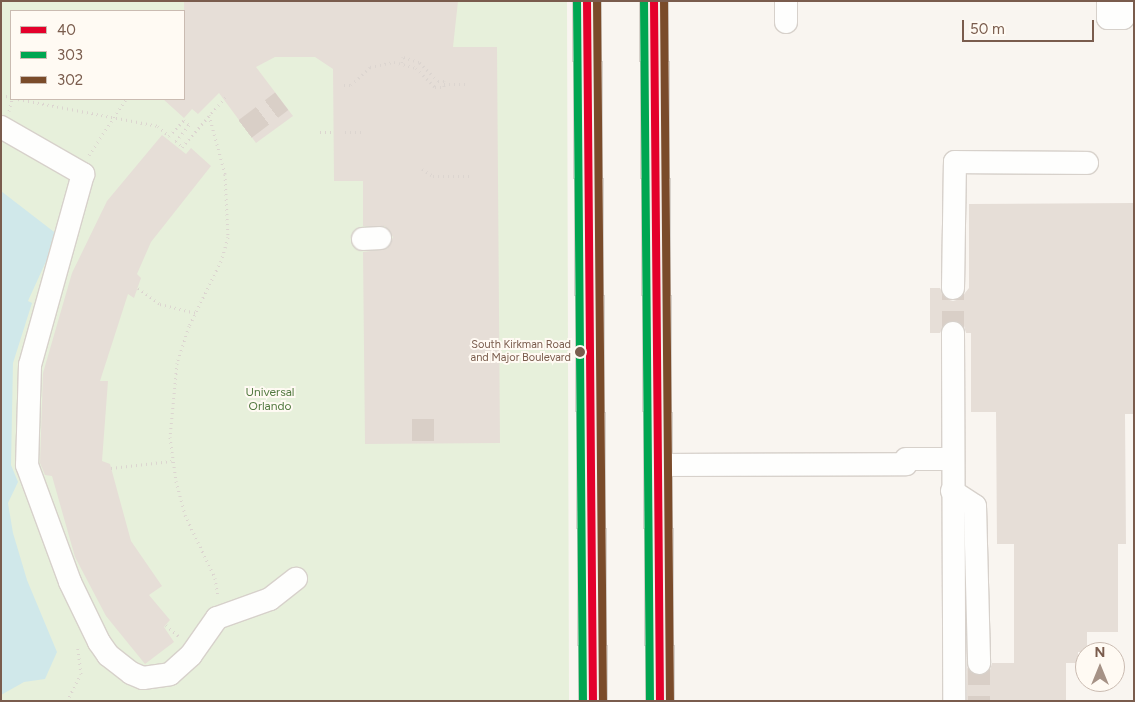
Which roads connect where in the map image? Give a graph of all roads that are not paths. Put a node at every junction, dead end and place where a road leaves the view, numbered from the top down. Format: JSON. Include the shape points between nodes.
{"nodes":[{"id":1,"x":587,"y":1,"type":"edge"},
{"id":2,"x":654,"y":1,"type":"edge"},
{"id":3,"x":1,"y":127,"type":"edge"},
{"id":4,"x":1087,"y":163,"type":"dead end"},
{"id":5,"x":953,"y":288,"type":"tunnel mouth"},
{"id":6,"x":953,"y":333,"type":"tunnel mouth"},
{"id":7,"x":658,"y":465,"type":"junction"},
{"id":8,"x":952,"y":473,"type":"junction"},
{"id":9,"x":291,"y":584,"type":"dead end"},
{"id":10,"x":979,"y":663,"type":"tunnel mouth"},
{"id":11,"x":593,"y":701,"type":"edge"},
{"id":12,"x":660,"y":701,"type":"edge"},
{"id":13,"x":954,"y":701,"type":"edge"}],
"edges":[{"from":1,"to":11,"type":"main road"},
{"from":2,"to":7,"type":"main road"},
{"from":3,"to":9,"type":"street","via":[[83,174],[30,365],[27,465],[90,626],[108,655],[143,678],[156,678],[180,667],[217,618],[270,599]]},
{"from":4,"to":5,"type":"street","via":[[955,162]]},
{"from":6,"to":8,"type":"street"},
{"from":7,"to":8,"type":"street","via":[[906,464]]},
{"from":7,"to":12,"type":"main road"},
{"from":8,"to":10,"type":"street","via":[[975,506]]},
{"from":8,"to":13,"type":"street"}]}
